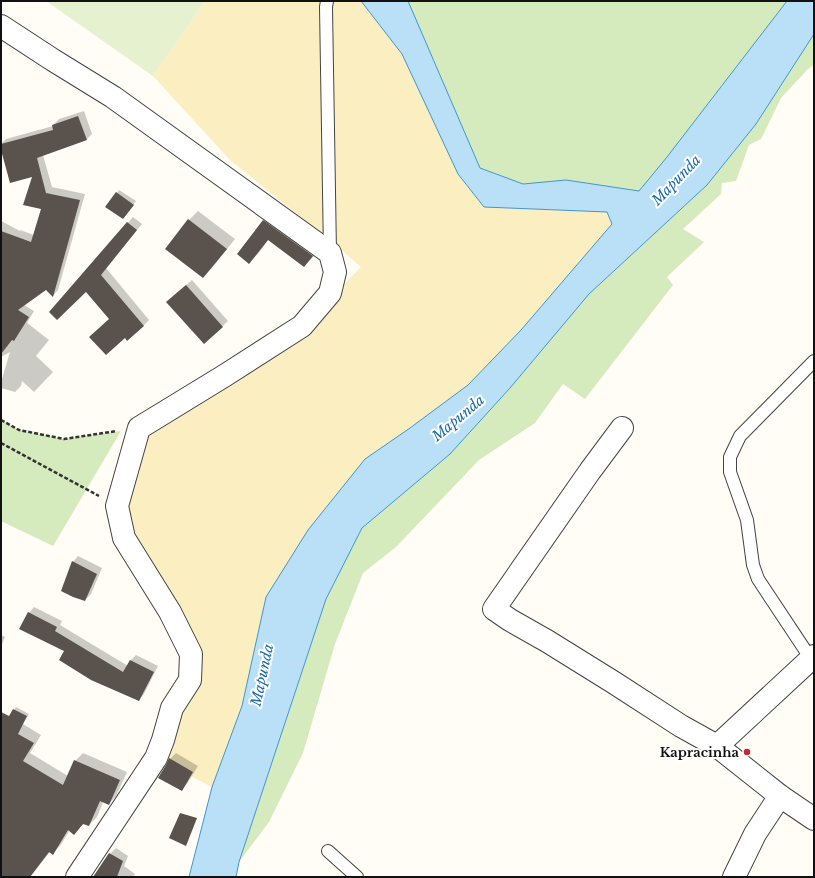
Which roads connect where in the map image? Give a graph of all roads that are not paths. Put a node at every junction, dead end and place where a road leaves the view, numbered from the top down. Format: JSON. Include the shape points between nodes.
{"nodes":[{"id":1,"x":327,"y":1,"type":"edge"},
{"id":2,"x":1,"y":26,"type":"edge"},
{"id":3,"x":330,"y":253,"type":"junction"},
{"id":4,"x":814,"y":361,"type":"edge"},
{"id":5,"x":622,"y":428,"type":"dead end"},
{"id":6,"x":812,"y":658,"type":"edge"},
{"id":7,"x":717,"y":746,"type":"junction"},
{"id":8,"x":780,"y":796,"type":"junction"},
{"id":9,"x":814,"y":819,"type":"edge"},
{"id":10,"x":328,"y":850,"type":"dead end"},
{"id":11,"x":77,"y":877,"type":"edge"},
{"id":12,"x":357,"y":877,"type":"edge"},
{"id":13,"x":734,"y":877,"type":"edge"}],
"edges":[{"from":1,"to":3,"type":"lane"},
{"from":2,"to":3,"type":"street","via":[[113,97]]},
{"from":3,"to":11,"type":"street","via":[[335,272],[330,293],[302,326],[139,428],[117,506],[124,538],[170,612],[192,654],[190,680],[172,708],[164,740],[156,758]]},
{"from":4,"to":6,"type":"lane","via":[[740,436],[730,457],[730,472],[747,520],[753,565],[758,579]]},
{"from":5,"to":7,"type":"street","via":[[494,609]]},
{"from":6,"to":7,"type":"street"},
{"from":7,"to":8,"type":"street"},
{"from":8,"to":9,"type":"street"},
{"from":8,"to":13,"type":"street","via":[[755,834]]},
{"from":10,"to":12,"type":"lane"}]}
